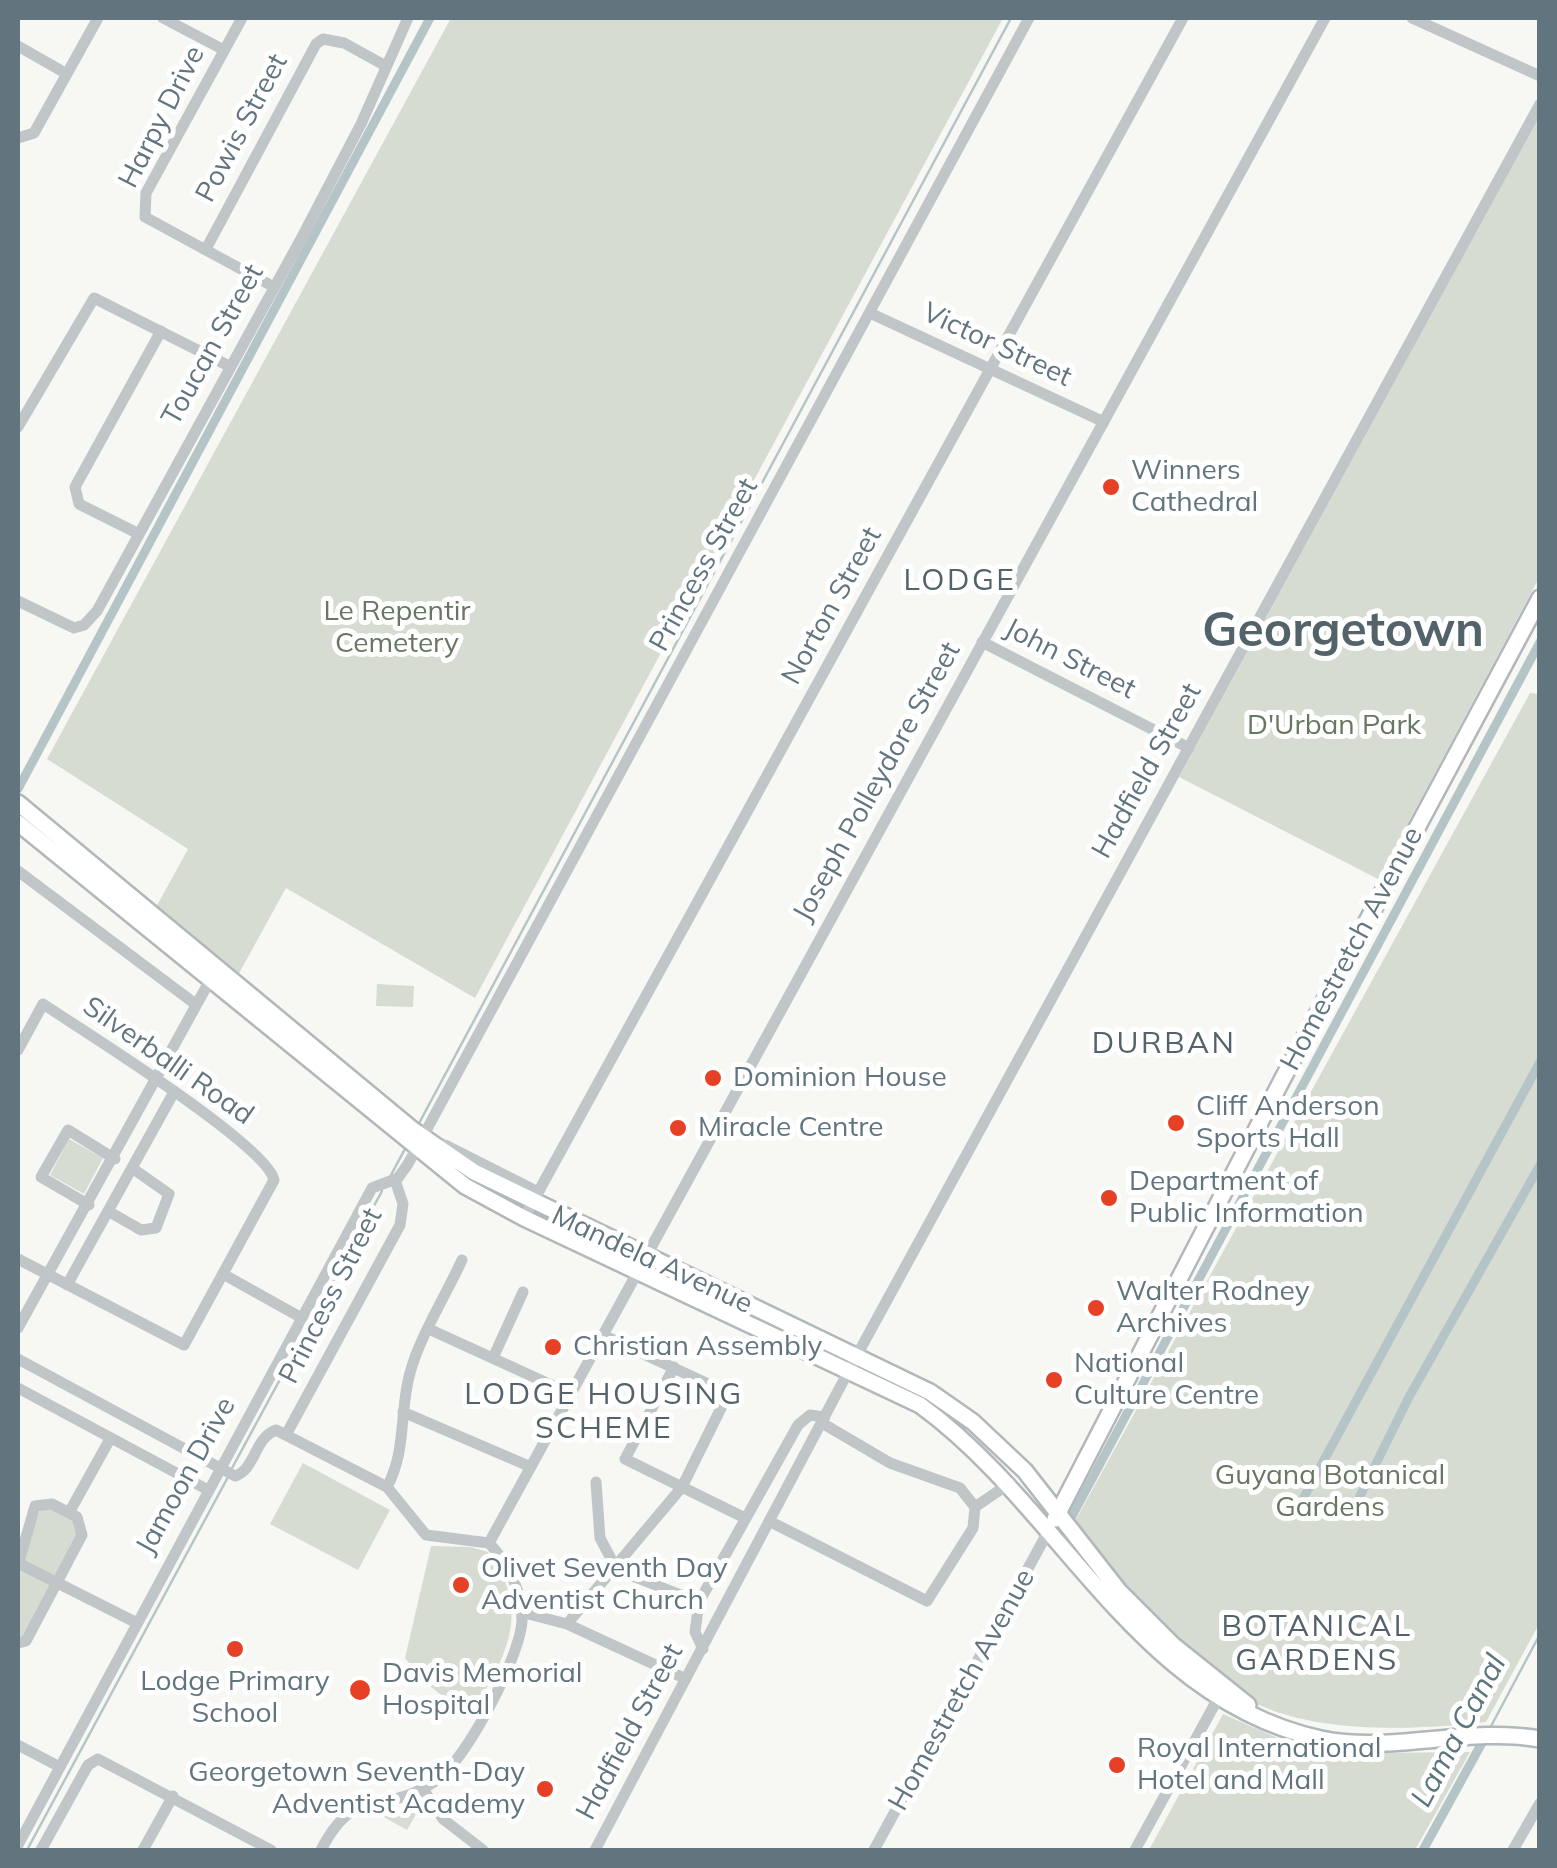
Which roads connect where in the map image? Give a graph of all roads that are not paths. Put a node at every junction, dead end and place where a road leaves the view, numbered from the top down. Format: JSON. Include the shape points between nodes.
{"nodes":[{"id":1,"x":98,"y":18,"type":"edge"},
{"id":2,"x":163,"y":18,"type":"edge"},
{"id":3,"x":242,"y":18,"type":"edge"},
{"id":4,"x":408,"y":18,"type":"edge"},
{"id":5,"x":1030,"y":18,"type":"edge"},
{"id":6,"x":1183,"y":18,"type":"edge"},
{"id":7,"x":1325,"y":18,"type":"edge"},
{"id":8,"x":1412,"y":18,"type":"edge"},
{"id":9,"x":18,"y":46,"type":"edge"},
{"id":10,"x":224,"y":50,"type":"junction"},
{"id":11,"x":384,"y":65,"type":"junction"},
{"id":12,"x":66,"y":74,"type":"junction"},
{"id":13,"x":1540,"y":76,"type":"edge"},
{"id":14,"x":1540,"y":104,"type":"edge"},
{"id":15,"x":18,"y":138,"type":"edge"},
{"id":16,"x":206,"y":250,"type":"junction"},
{"id":17,"x":274,"y":287,"type":"junction"},
{"id":18,"x":870,"y":313,"type":"junction"},
{"id":19,"x":161,"y":331,"type":"junction"},
{"id":20,"x":229,"y":366,"type":"junction"},
{"id":21,"x":990,"y":370,"type":"junction"},
{"id":22,"x":1104,"y":422,"type":"junction"},
{"id":23,"x":18,"y":427,"type":"edge"},
{"id":24,"x":138,"y":534,"type":"junction"},
{"id":25,"x":1540,"y":598,"type":"edge"},
{"id":26,"x":18,"y":600,"type":"edge"},
{"id":27,"x":982,"y":642,"type":"junction"},
{"id":28,"x":1189,"y":748,"type":"junction"},
{"id":29,"x":18,"y":803,"type":"edge"},
{"id":30,"x":18,"y":823,"type":"edge"},
{"id":31,"x":18,"y":871,"type":"edge"},
{"id":32,"x":214,"y":973,"type":"junction"},
{"id":33,"x":194,"y":1003,"type":"junction"},
{"id":34,"x":18,"y":1050,"type":"edge"},
{"id":35,"x":154,"y":1078,"type":"junction"},
{"id":36,"x":174,"y":1092,"type":"junction"},
{"id":37,"x":415,"y":1138,"type":"junction"},
{"id":38,"x":114,"y":1159,"type":"junction"},
{"id":39,"x":132,"y":1168,"type":"junction"},
{"id":40,"x":393,"y":1180,"type":"junction"},
{"id":41,"x":535,"y":1198,"type":"junction"},
{"id":42,"x":89,"y":1204,"type":"junction"},
{"id":43,"x":108,"y":1211,"type":"junction"},
{"id":44,"x":524,"y":1218,"type":"junction"},
{"id":45,"x":18,"y":1259,"type":"edge"},
{"id":46,"x":462,"y":1260,"type":"dead end"},
{"id":47,"x":642,"y":1263,"type":"junction"},
{"id":48,"x":223,"y":1274,"type":"junction"},
{"id":49,"x":49,"y":1276,"type":"junction"},
{"id":50,"x":67,"y":1285,"type":"junction"},
{"id":51,"x":522,"y":1292,"type":"dead end"},
{"id":52,"x":300,"y":1318,"type":"junction"},
{"id":53,"x":18,"y":1328,"type":"edge"},
{"id":54,"x":431,"y":1330,"type":"junction"},
{"id":55,"x":602,"y":1335,"type":"junction"},
{"id":56,"x":493,"y":1358,"type":"junction"},
{"id":57,"x":23,"y":1362,"type":"edge"},
{"id":58,"x":853,"y":1364,"type":"junction"},
{"id":59,"x":674,"y":1368,"type":"junction"},
{"id":60,"x":18,"y":1388,"type":"edge"},
{"id":61,"x":571,"y":1394,"type":"junction"},
{"id":62,"x":403,"y":1412,"type":"junction"},
{"id":63,"x":824,"y":1420,"type":"junction"},
{"id":64,"x":287,"y":1433,"type":"junction"},
{"id":65,"x":110,"y":1439,"type":"junction"},
{"id":66,"x":531,"y":1467,"type":"junction"},
{"id":67,"x":227,"y":1472,"type":"junction"},
{"id":68,"x":596,"y":1482,"type":"dead end"},
{"id":69,"x":1010,"y":1482,"type":"junction"},
{"id":70,"x":387,"y":1487,"type":"junction"},
{"id":71,"x":682,"y":1488,"type":"junction"},
{"id":72,"x":208,"y":1490,"type":"junction"},
{"id":73,"x":976,"y":1506,"type":"junction"},
{"id":74,"x":70,"y":1511,"type":"junction"},
{"id":75,"x":1058,"y":1514,"type":"junction"},
{"id":76,"x":745,"y":1518,"type":"junction"},
{"id":77,"x":770,"y":1521,"type":"junction"},
{"id":78,"x":1049,"y":1530,"type":"junction"},
{"id":79,"x":490,"y":1544,"type":"junction"},
{"id":80,"x":18,"y":1564,"type":"edge"},
{"id":81,"x":617,"y":1570,"type":"junction"},
{"id":82,"x":59,"y":1585,"type":"junction"},
{"id":83,"x":699,"y":1602,"type":"junction"},
{"id":84,"x":522,"y":1612,"type":"junction"},
{"id":85,"x":135,"y":1622,"type":"junction"},
{"id":86,"x":567,"y":1624,"type":"junction"},
{"id":87,"x":18,"y":1643,"type":"edge"},
{"id":88,"x":703,"y":1649,"type":"junction"},
{"id":89,"x":686,"y":1679,"type":"junction"},
{"id":90,"x":1221,"y":1693,"type":"junction"},
{"id":91,"x":1540,"y":1740,"type":"edge"},
{"id":92,"x":18,"y":1745,"type":"edge"},
{"id":93,"x":58,"y":1766,"type":"junction"},
{"id":94,"x":423,"y":1789,"type":"junction"},
{"id":95,"x":173,"y":1796,"type":"junction"},
{"id":96,"x":1540,"y":1803,"type":"edge"},
{"id":97,"x":18,"y":1845,"type":"edge"},
{"id":98,"x":40,"y":1850,"type":"edge"},
{"id":99,"x":142,"y":1850,"type":"edge"},
{"id":100,"x":271,"y":1850,"type":"edge"},
{"id":101,"x":321,"y":1850,"type":"edge"},
{"id":102,"x":483,"y":1850,"type":"edge"},
{"id":103,"x":595,"y":1850,"type":"edge"},
{"id":104,"x":874,"y":1850,"type":"edge"},
{"id":105,"x":1135,"y":1850,"type":"edge"},
{"id":106,"x":1513,"y":1850,"type":"edge"}],
"edges":[{"from":1,"to":12,"type":"street"},
{"from":2,"to":10,"type":"street"},
{"from":3,"to":10,"type":"street","name":"Harpy Drive"},
{"from":4,"to":11,"type":"street","name":"Toucan Street"},
{"from":5,"to":18,"type":"street","name":"Princess Street"},
{"from":6,"to":21,"type":"street","name":"Norton Street"},
{"from":7,"to":22,"type":"street","name":"Joseph Polleydore Street"},
{"from":8,"to":13,"type":"street"},
{"from":9,"to":12,"type":"street"},
{"from":10,"to":16,"type":"street","name":"Harpy Drive","via":[[142,209],[145,217]]},
{"from":11,"to":16,"type":"street","name":"Powis Street","via":[[334,40],[316,44]]},
{"from":11,"to":17,"type":"street","name":"Toucan Street"},
{"from":12,"to":15,"type":"street","via":[[34,133]]},
{"from":14,"to":28,"type":"street","name":"Hadfield Street"},
{"from":16,"to":17,"type":"street","name":"Harpy Drive"},
{"from":17,"to":20,"type":"street","name":"Toucan Street"},
{"from":18,"to":21,"type":"street","name":"Victor Street"},
{"from":18,"to":37,"type":"street","name":"Princess Street"},
{"from":19,"to":20,"type":"street"},
{"from":19,"to":23,"type":"street","via":[[94,298]]},
{"from":19,"to":24,"type":"street","via":[[75,487],[78,504]]},
{"from":20,"to":24,"type":"street","name":"Toucan Street"},
{"from":21,"to":22,"type":"street","name":"Victor Street"},
{"from":21,"to":41,"type":"street","name":"Norton Street"},
{"from":22,"to":27,"type":"street","name":"Joseph Polleydore Street"},
{"from":24,"to":26,"type":"street","name":"Toucan Street","via":[[84,625],[64,625]]},
{"from":25,"to":75,"type":"main road","name":"Homestretch Avenue"},
{"from":27,"to":28,"type":"street","name":"John Street"},
{"from":27,"to":47,"type":"street","name":"Joseph Polleydore Street"},
{"from":28,"to":58,"type":"street","name":"Hadfield Street"},
{"from":29,"to":32,"type":"main road","name":"Mandela Avenue"},
{"from":30,"to":32,"type":"main road","name":"Mandela Avenue"},
{"from":31,"to":33,"type":"street"},
{"from":32,"to":33,"type":"street"},
{"from":32,"to":37,"type":"main road","name":"Mandela Avenue"},
{"from":33,"to":35,"type":"street"},
{"from":34,"to":35,"type":"street","name":"Silverballi Road","via":[[43,1004]]},
{"from":35,"to":36,"type":"street","name":"Silverballi Road"},
{"from":35,"to":38,"type":"street"},
{"from":36,"to":39,"type":"street"},
{"from":36,"to":48,"type":"street","name":"Silverballi Road","via":[[263,1160],[274,1180]]},
{"from":37,"to":40,"type":"street"},
{"from":37,"to":41,"type":"main road","name":"Mandela Avenue"},
{"from":37,"to":44,"type":"main road","name":"Mandela Avenue","via":[[466,1186]]},
{"from":38,"to":42,"type":"street"},
{"from":38,"to":42,"type":"street","via":[[68,1130],[42,1177]]},
{"from":39,"to":43,"type":"street"},
{"from":39,"to":43,"type":"street","via":[[169,1194],[156,1228],[141,1230]]},
{"from":40,"to":52,"type":"street","name":"Jamoon Drive","via":[[377,1184]]},
{"from":40,"to":64,"type":"street","name":"Princess Street","via":[[403,1204],[400,1225]]},
{"from":41,"to":44,"type":"street","name":"Norton Street"},
{"from":41,"to":47,"type":"main road","name":"Mandela Avenue"},
{"from":42,"to":49,"type":"street"},
{"from":43,"to":50,"type":"street"},
{"from":44,"to":47,"type":"main road","name":"Mandela Avenue"},
{"from":45,"to":49,"type":"street"},
{"from":46,"to":54,"type":"street"},
{"from":47,"to":55,"type":"street","name":"Joseph Polleydore Street"},
{"from":47,"to":58,"type":"main road","name":"Mandela Avenue"},
{"from":48,"to":50,"type":"street","via":[[184,1345]]},
{"from":48,"to":52,"type":"street"},
{"from":49,"to":50,"type":"street"},
{"from":49,"to":53,"type":"street"},
{"from":51,"to":56,"type":"street"},
{"from":52,"to":67,"type":"street","name":"Jamoon Drive"},
{"from":54,"to":56,"type":"street"},
{"from":54,"to":62,"type":"street","via":[[414,1361]]},
{"from":55,"to":59,"type":"street"},
{"from":55,"to":61,"type":"street","name":"Joseph Polleydore Street"},
{"from":56,"to":61,"type":"street"},
{"from":57,"to":60,"type":"street"},
{"from":57,"to":67,"type":"street"},
{"from":58,"to":63,"type":"street","name":"Hadfield Street"},
{"from":58,"to":69,"type":"main road","name":"Mandela Avenue","via":[[962,1435]]},
{"from":58,"to":75,"type":"main road","name":"Mandela Avenue","via":[[930,1392],[973,1422]]},
{"from":59,"to":71,"type":"street","via":[[725,1397]]},
{"from":59,"to":71,"type":"street","via":[[624,1459]]},
{"from":60,"to":65,"type":"street"},
{"from":61,"to":66,"type":"street","name":"Joseph Polleydore Street"},
{"from":62,"to":66,"type":"street"},
{"from":62,"to":70,"type":"street","via":[[402,1447]]},
{"from":63,"to":73,"type":"street","via":[[890,1463],[960,1488]]},
{"from":63,"to":76,"type":"street","via":[[810,1415],[798,1425]]},
{"from":63,"to":77,"type":"street","name":"Hadfield Street"},
{"from":64,"to":67,"type":"street","via":[[267,1434],[245,1471]]},
{"from":64,"to":70,"type":"street"},
{"from":65,"to":72,"type":"street"},
{"from":65,"to":74,"type":"street"},
{"from":66,"to":79,"type":"street","name":"Joseph Polleydore Street"},
{"from":67,"to":72,"type":"street","name":"Jamoon Drive"},
{"from":68,"to":81,"type":"street","via":[[600,1538]]},
{"from":69,"to":73,"type":"street"},
{"from":69,"to":78,"type":"main road","name":"Mandela Avenue"},
{"from":70,"to":79,"type":"street","via":[[426,1535]]},
{"from":71,"to":76,"type":"street"},
{"from":71,"to":81,"type":"street"},
{"from":72,"to":85,"type":"street","name":"Jamoon Drive"},
{"from":73,"to":77,"type":"street","via":[[973,1528],[927,1600]]},
{"from":74,"to":80,"type":"street","via":[[35,1506]]},
{"from":74,"to":82,"type":"street","via":[[82,1535]]},
{"from":75,"to":78,"type":"main road","name":"Homestretch Avenue"},
{"from":75,"to":90,"type":"main road","name":"Mandela Avenue","via":[[1119,1591]]},
{"from":76,"to":83,"type":"street"},
{"from":77,"to":88,"type":"street","name":"Hadfield Street"},
{"from":78,"to":90,"type":"main road","name":"Mandela Avenue","via":[[1112,1607],[1170,1662]]},
{"from":78,"to":104,"type":"street","name":"Homestretch Avenue"},
{"from":79,"to":84,"type":"street","via":[[507,1566]]},
{"from":80,"to":82,"type":"street"},
{"from":81,"to":83,"type":"street"},
{"from":81,"to":86,"type":"street"},
{"from":82,"to":85,"type":"street"},
{"from":82,"to":87,"type":"street","via":[[26,1641]]},
{"from":83,"to":88,"type":"street","via":[[695,1632]]},
{"from":84,"to":86,"type":"street"},
{"from":84,"to":94,"type":"street","via":[[482,1722],[448,1772]]},
{"from":85,"to":93,"type":"street","name":"Jamoon Drive"},
{"from":86,"to":89,"type":"street"},
{"from":88,"to":89,"type":"street","name":"Hadfield Street"},
{"from":89,"to":103,"type":"street","name":"Hadfield Street"},
{"from":90,"to":91,"type":"main road","name":"Mandela Avenue","via":[[1270,1723],[1320,1739],[1374,1745],[1505,1734]]},
{"from":90,"to":105,"type":"street"},
{"from":92,"to":93,"type":"street"},
{"from":93,"to":97,"type":"street","name":"Jamoon Drive"},
{"from":94,"to":101,"type":"street","via":[[351,1809]]},
{"from":94,"to":102,"type":"street","via":[[443,1818]]},
{"from":95,"to":98,"type":"street","via":[[98,1758]]},
{"from":95,"to":99,"type":"street"},
{"from":95,"to":100,"type":"street"},
{"from":96,"to":106,"type":"street"}]}
